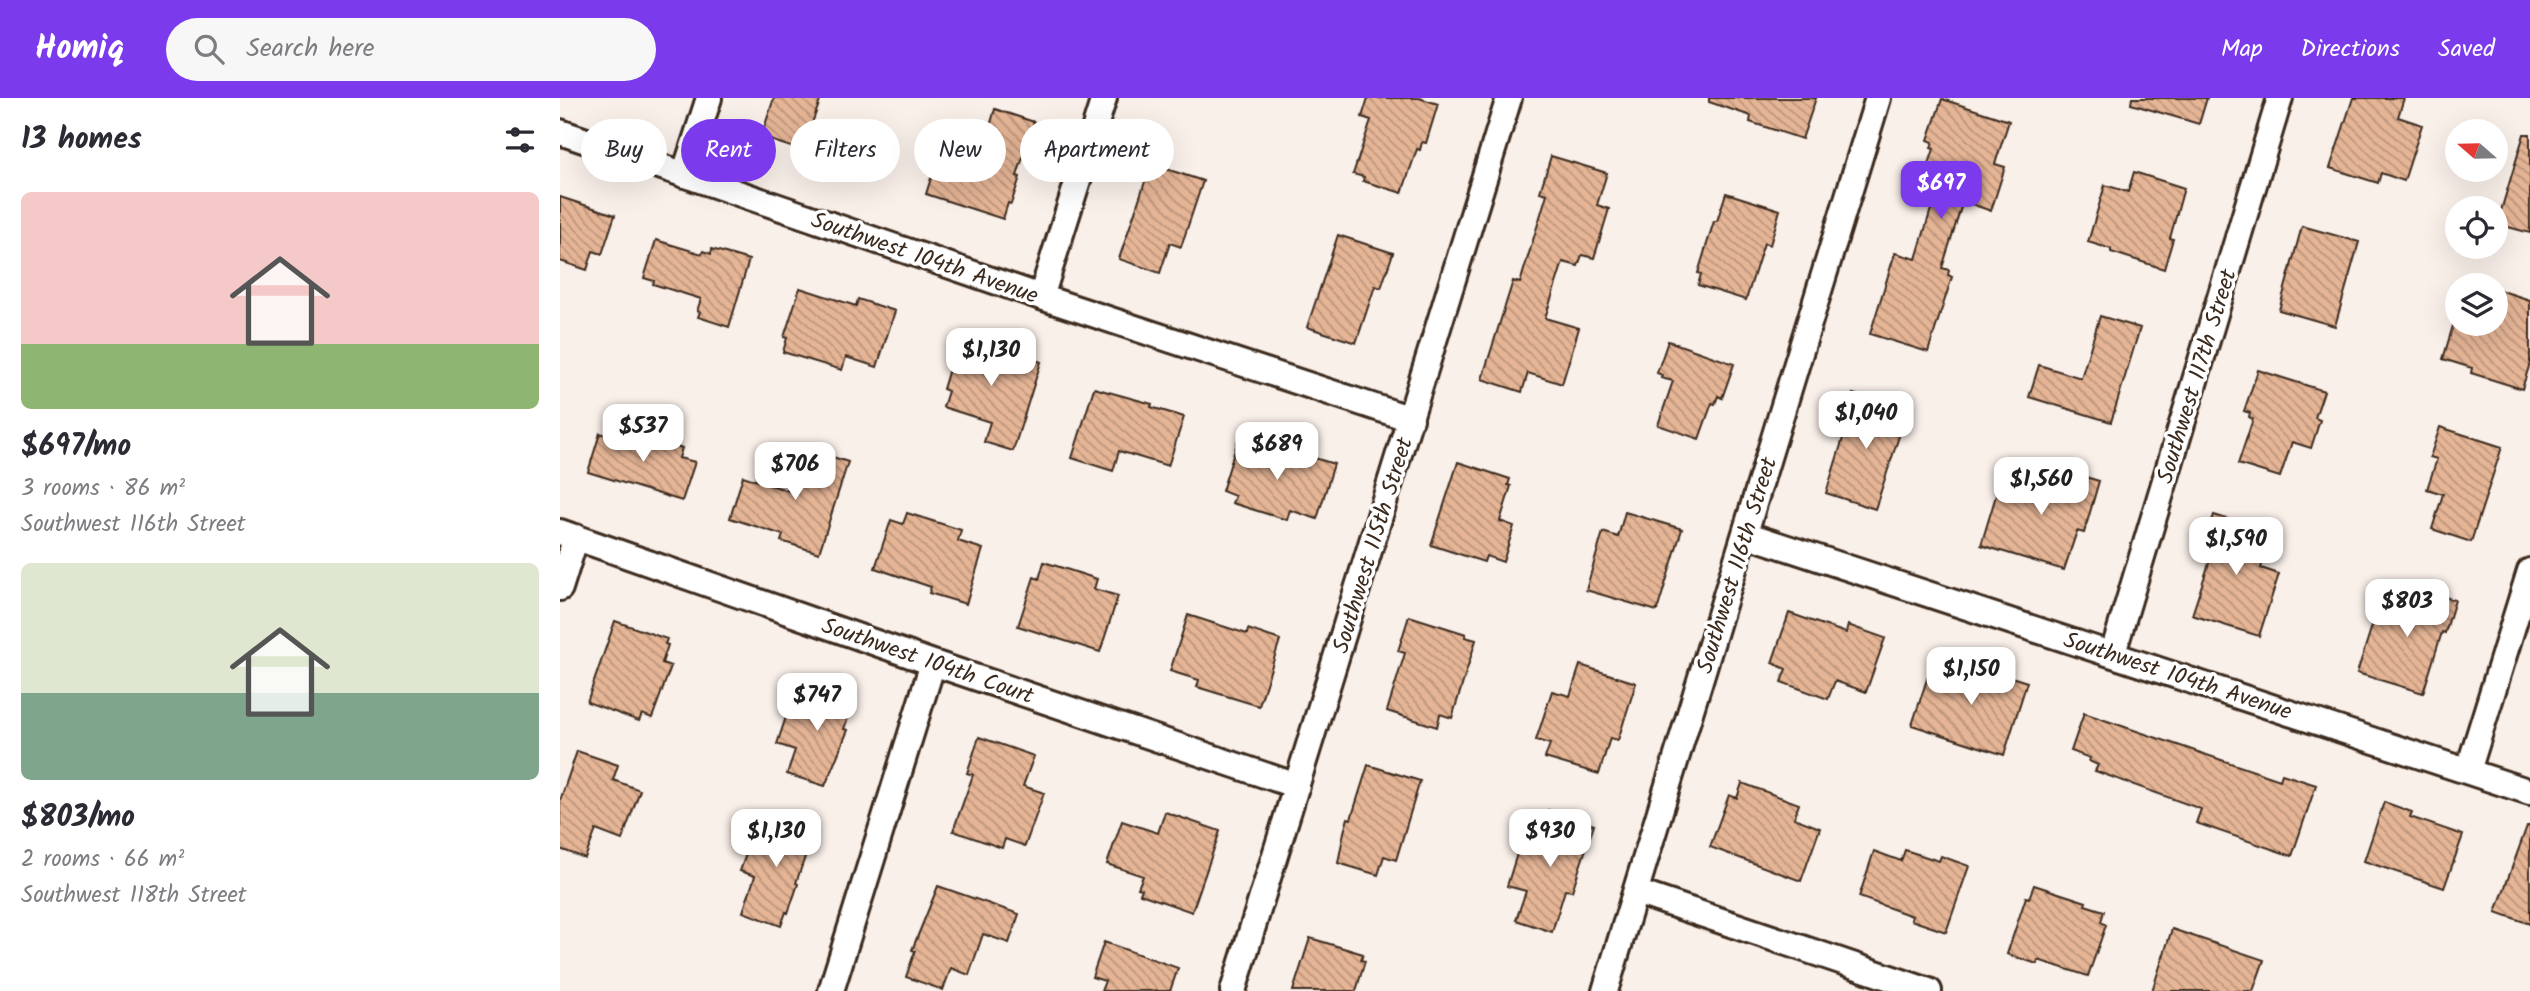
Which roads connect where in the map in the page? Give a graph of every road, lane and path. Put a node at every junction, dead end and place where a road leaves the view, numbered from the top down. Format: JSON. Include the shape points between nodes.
{"nodes":[{"id":1,"x":709,"y":98,"type":"edge"},
{"id":2,"x":1104,"y":98,"type":"edge"},
{"id":3,"x":1509,"y":98,"type":"edge"},
{"id":4,"x":1878,"y":98,"type":"edge"},
{"id":5,"x":2280,"y":98,"type":"edge"},
{"id":6,"x":702,"y":119,"type":"edge"},
{"id":7,"x":560,"y":132,"type":"edge"},
{"id":8,"x":681,"y":174,"type":"edge"},
{"id":9,"x":704,"y":182,"type":"edge"},
{"id":10,"x":1041,"y":297,"type":"junction"},
{"id":11,"x":1411,"y":419,"type":"junction"},
{"id":12,"x":1745,"y":534,"type":"junction"},
{"id":13,"x":568,"y":535,"type":"edge"},
{"id":14,"x":2530,"y":572,"type":"edge"},
{"id":15,"x":560,"y":588,"type":"edge"},
{"id":16,"x":2113,"y":653,"type":"junction"},
{"id":17,"x":933,"y":663,"type":"junction"},
{"id":18,"x":2468,"y":771,"type":"junction"},
{"id":19,"x":1297,"y":786,"type":"junction"},
{"id":20,"x":2530,"y":792,"type":"edge"},
{"id":21,"x":1636,"y":892,"type":"junction"},
{"id":22,"x":831,"y":991,"type":"edge"},
{"id":23,"x":1233,"y":991,"type":"edge"},
{"id":24,"x":1605,"y":991,"type":"edge"},
{"id":25,"x":1929,"y":991,"type":"edge"}],
"edges":[{"from":1,"to":6,"type":"street"},
{"from":2,"to":10,"type":"street"},
{"from":3,"to":11,"type":"street","name":"Southwest 115th Street"},
{"from":4,"to":12,"type":"street","name":"Southwest 116th Street"},
{"from":5,"to":16,"type":"street","name":"Southwest 117th Street"},
{"from":7,"to":8,"type":"street","name":"Southwest 104th Avenue"},
{"from":9,"to":10,"type":"street","name":"Southwest 104th Avenue"},
{"from":10,"to":11,"type":"street","name":"Southwest 104th Avenue"},
{"from":11,"to":19,"type":"street","name":"Southwest 115th Street"},
{"from":12,"to":16,"type":"street","name":"Southwest 104th Avenue"},
{"from":12,"to":21,"type":"street","name":"Southwest 116th Street"},
{"from":13,"to":15,"type":"street"},
{"from":13,"to":17,"type":"street","name":"Southwest 104th Court"},
{"from":14,"to":18,"type":"street"},
{"from":16,"to":18,"type":"street","name":"Southwest 104th Avenue"},
{"from":17,"to":19,"type":"street","name":"Southwest 104th Court"},
{"from":17,"to":22,"type":"street"},
{"from":18,"to":20,"type":"street","name":"Southwest 104th Avenue"},
{"from":19,"to":23,"type":"street","name":"Southwest 115th Street"},
{"from":21,"to":24,"type":"street","name":"Southwest 116th Street"},
{"from":21,"to":25,"type":"street"}]}
